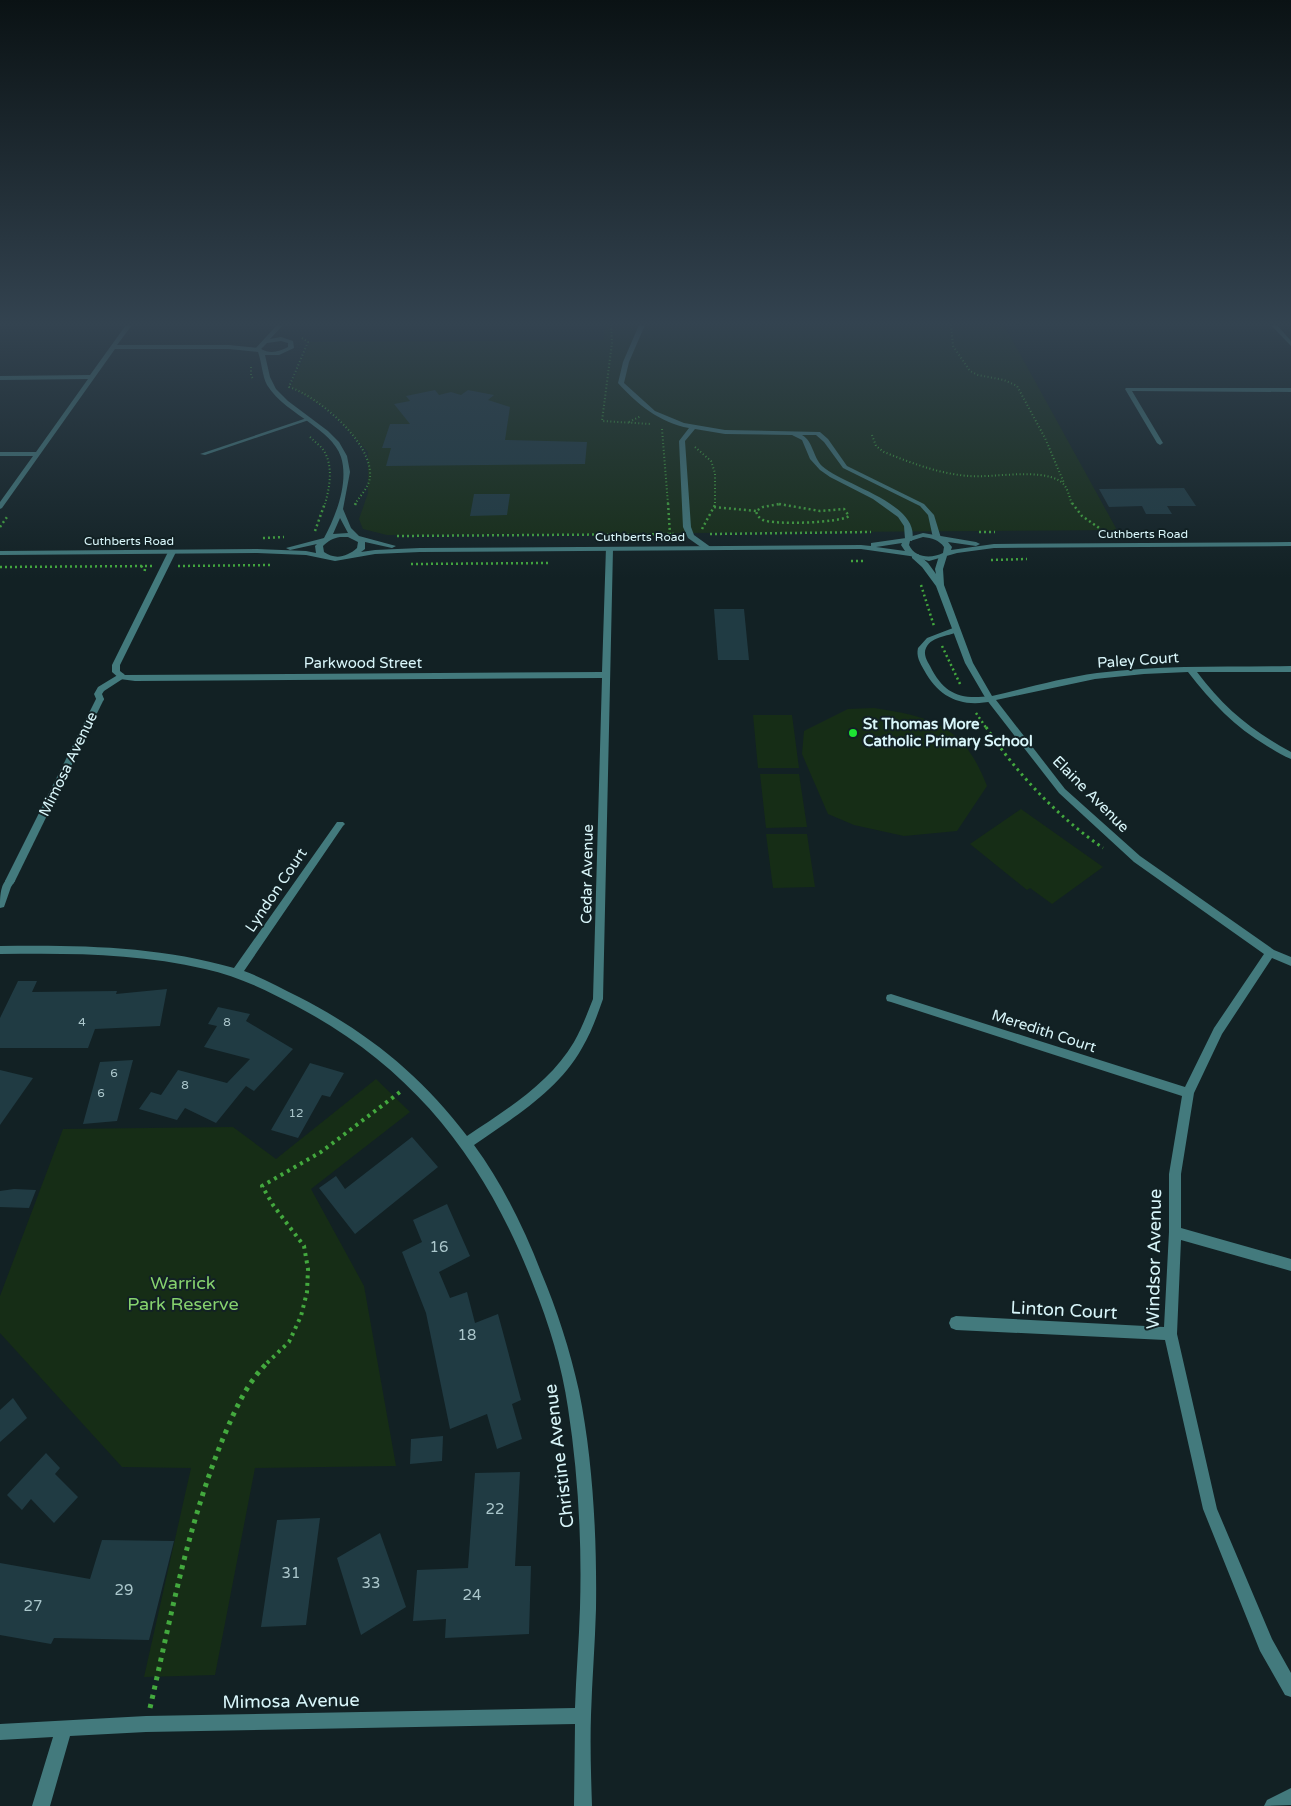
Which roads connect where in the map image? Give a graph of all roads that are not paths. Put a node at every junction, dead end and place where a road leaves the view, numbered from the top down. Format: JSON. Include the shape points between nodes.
{"nodes":[{"id":1,"x":69,"y":409,"type":"edge"},
{"id":2,"x":297,"y":409,"type":"edge"},
{"id":3,"x":650,"y":409,"type":"edge"},
{"id":4,"x":1140,"y":409,"type":"edge"},
{"id":5,"x":309,"y":419,"type":"junction"},
{"id":6,"x":692,"y":428,"type":"junction"},
{"id":7,"x":789,"y":432,"type":"junction"},
{"id":8,"x":799,"y":435,"type":"junction"},
{"id":9,"x":822,"y":435,"type":"junction"},
{"id":10,"x":1160,"y":442,"type":"dead end"},
{"id":11,"x":0,"y":454,"type":"edge"},
{"id":12,"x":38,"y":454,"type":"junction"},
{"id":13,"x":203,"y":454,"type":"dead end"},
{"id":14,"x":0,"y":507,"type":"edge"},
{"id":15,"x":340,"y":510,"type":"junction"},
{"id":16,"x":358,"y":538,"type":"junction"},
{"id":17,"x":938,"y":538,"type":"junction"},
{"id":18,"x":326,"y":539,"type":"junction"},
{"id":19,"x":908,"y":539,"type":"junction"},
{"id":20,"x":1291,"y":544,"type":"edge"},
{"id":21,"x":994,"y":546,"type":"junction"},
{"id":22,"x":861,"y":547,"type":"junction"},
{"id":23,"x":708,"y":548,"type":"junction"},
{"id":24,"x":609,"y":549,"type":"junction"},
{"id":25,"x":420,"y":550,"type":"junction"},
{"id":26,"x":257,"y":551,"type":"junction"},
{"id":27,"x":172,"y":552,"type":"junction"},
{"id":28,"x":0,"y":553,"type":"edge"},
{"id":29,"x":913,"y":555,"type":"junction"},
{"id":30,"x":944,"y":556,"type":"junction"},
{"id":31,"x":326,"y":557,"type":"junction"},
{"id":32,"x":349,"y":557,"type":"junction"},
{"id":33,"x":940,"y":585,"type":"junction"},
{"id":34,"x":956,"y":630,"type":"junction"},
{"id":35,"x":1291,"y":669,"type":"edge"},
{"id":36,"x":1191,"y":670,"type":"junction"},
{"id":37,"x":606,"y":675,"type":"junction"},
{"id":38,"x":121,"y":676,"type":"junction"},
{"id":39,"x":990,"y":699,"type":"junction"},
{"id":40,"x":1291,"y":756,"type":"edge"},
{"id":41,"x":340,"y":824,"type":"dead end"},
{"id":42,"x":0,"y":904,"type":"edge"},
{"id":43,"x":0,"y":950,"type":"edge"},
{"id":44,"x":1270,"y":952,"type":"junction"},
{"id":45,"x":1291,"y":962,"type":"edge"},
{"id":46,"x":237,"y":973,"type":"junction"},
{"id":47,"x":891,"y":998,"type":"dead end"},
{"id":48,"x":1188,"y":1093,"type":"junction"},
{"id":49,"x":467,"y":1143,"type":"junction"},
{"id":50,"x":1175,"y":1232,"type":"junction"},
{"id":51,"x":1291,"y":1265,"type":"edge"},
{"id":52,"x":956,"y":1323,"type":"dead end"},
{"id":53,"x":1170,"y":1334,"type":"junction"},
{"id":54,"x":1291,"y":1689,"type":"edge"},
{"id":55,"x":583,"y":1716,"type":"junction"},
{"id":56,"x":64,"y":1728,"type":"junction"},
{"id":57,"x":0,"y":1732,"type":"edge"},
{"id":58,"x":1291,"y":1796,"type":"edge"},
{"id":59,"x":41,"y":1806,"type":"edge"},
{"id":60,"x":583,"y":1806,"type":"edge"},
{"id":61,"x":1273,"y":1806,"type":"edge"}],
"edges":[{"from":1,"to":12,"type":"street"},
{"from":2,"to":5,"type":"street"},
{"from":3,"to":6,"type":"street"},
{"from":4,"to":10,"type":"street"},
{"from":5,"to":13,"type":"street"},
{"from":5,"to":15,"type":"street","via":[[332,438],[345,459],[348,474]]},
{"from":6,"to":7,"type":"street","via":[[725,432]]},
{"from":6,"to":23,"type":"street","via":[[682,443],[687,530]]},
{"from":7,"to":8,"type":"street"},
{"from":7,"to":9,"type":"street"},
{"from":8,"to":9,"type":"street"},
{"from":8,"to":19,"type":"street","via":[[806,441],[812,459],[824,471],[895,510],[908,526]]},
{"from":9,"to":17,"type":"street","via":[[836,459],[845,466],[922,504],[931,515]]},
{"from":11,"to":12,"type":"street"},
{"from":12,"to":14,"type":"street"},
{"from":15,"to":16,"type":"street","via":[[348,529]]},
{"from":15,"to":18,"type":"street"},
{"from":16,"to":18,"type":"street","name":"Cuthberts Road","via":[[342,535]]},
{"from":16,"to":25,"type":"street","name":"Cuthberts Road"},
{"from":16,"to":32,"type":"street","via":[[362,543],[361,549]]},
{"from":17,"to":19,"type":"street","name":"Cuthberts Road","via":[[923,535]]},
{"from":17,"to":21,"type":"street","name":"Cuthberts Road"},
{"from":17,"to":30,"type":"street","via":[[948,547]]},
{"from":18,"to":26,"type":"street","name":"Cuthberts Road"},
{"from":18,"to":31,"type":"street","via":[[318,550]]},
{"from":19,"to":22,"type":"street","name":"Cuthberts Road"},
{"from":19,"to":29,"type":"street","via":[[905,547]]},
{"from":20,"to":21,"type":"street","name":"Cuthberts Road"},
{"from":21,"to":30,"type":"street","name":"Cuthberts Road","via":[[956,551]]},
{"from":22,"to":23,"type":"street","name":"Cuthberts Road"},
{"from":22,"to":29,"type":"street","name":"Cuthberts Road"},
{"from":23,"to":24,"type":"street","name":"Cuthberts Road"},
{"from":24,"to":25,"type":"street","name":"Cuthberts Road"},
{"from":24,"to":37,"type":"street","name":"Cedar Avenue"},
{"from":25,"to":32,"type":"street","name":"Cuthberts Road","via":[[374,552]]},
{"from":26,"to":27,"type":"street","name":"Cuthberts Road"},
{"from":26,"to":31,"type":"street","name":"Cuthberts Road"},
{"from":27,"to":28,"type":"street","name":"Cuthberts Road"},
{"from":27,"to":38,"type":"street","via":[[116,667],[117,674]]},
{"from":29,"to":30,"type":"street","name":"Cuthberts Road","via":[[931,559]]},
{"from":29,"to":33,"type":"street","name":"Elaine Avenue"},
{"from":30,"to":33,"type":"street","name":"Elaine Avenue","via":[[939,569]]},
{"from":31,"to":32,"type":"street","name":"Cuthberts Road"},
{"from":33,"to":34,"type":"street","name":"Elaine Avenue"},
{"from":34,"to":39,"type":"street","name":"Elaine Avenue","via":[[969,663]]},
{"from":34,"to":39,"type":"street","name":"Paley Court","via":[[930,639],[922,647],[921,656],[932,679],[951,696],[978,701]]},
{"from":35,"to":36,"type":"street","name":"Paley Court"},
{"from":36,"to":39,"type":"street","name":"Paley Court","via":[[1095,676]]},
{"from":36,"to":40,"type":"street","via":[[1231,718]]},
{"from":37,"to":38,"type":"street","name":"Parkwood Street"},
{"from":37,"to":49,"type":"street","name":"Cedar Avenue","via":[[600,986],[594,1014],[577,1048],[556,1076],[510,1114]]},
{"from":38,"to":42,"type":"street","name":"Mimosa Avenue","via":[[101,689],[100,699],[5,886]]},
{"from":39,"to":44,"type":"street","name":"Elaine Avenue","via":[[1062,791],[1137,859]]},
{"from":41,"to":46,"type":"street","name":"Lyndon Court"},
{"from":43,"to":46,"type":"street","name":"Christine Avenue","via":[[131,952]]},
{"from":44,"to":45,"type":"street","name":"Elaine Avenue"},
{"from":44,"to":48,"type":"street","name":"Windsor Avenue","via":[[1218,1031]]},
{"from":46,"to":49,"type":"street","name":"Christine Avenue","via":[[324,1014],[372,1046],[414,1081]]},
{"from":47,"to":48,"type":"street","name":"Meredith Court"},
{"from":48,"to":50,"type":"street","name":"Windsor Avenue","via":[[1175,1174]]},
{"from":49,"to":55,"type":"street","name":"Christine Avenue","via":[[496,1188],[526,1248],[555,1326],[571,1390],[588,1548]]},
{"from":50,"to":51,"type":"street"},
{"from":50,"to":53,"type":"street","name":"Windsor Avenue"},
{"from":52,"to":53,"type":"street","name":"Linton Court"},
{"from":53,"to":54,"type":"street","name":"Windsor Avenue","via":[[1210,1509],[1266,1645]]},
{"from":55,"to":56,"type":"street","name":"Mimosa Avenue"},
{"from":55,"to":60,"type":"street","name":"Christine Avenue"},
{"from":56,"to":57,"type":"street","name":"Mimosa Avenue"},
{"from":56,"to":59,"type":"street"},
{"from":58,"to":61,"type":"street"}]}
